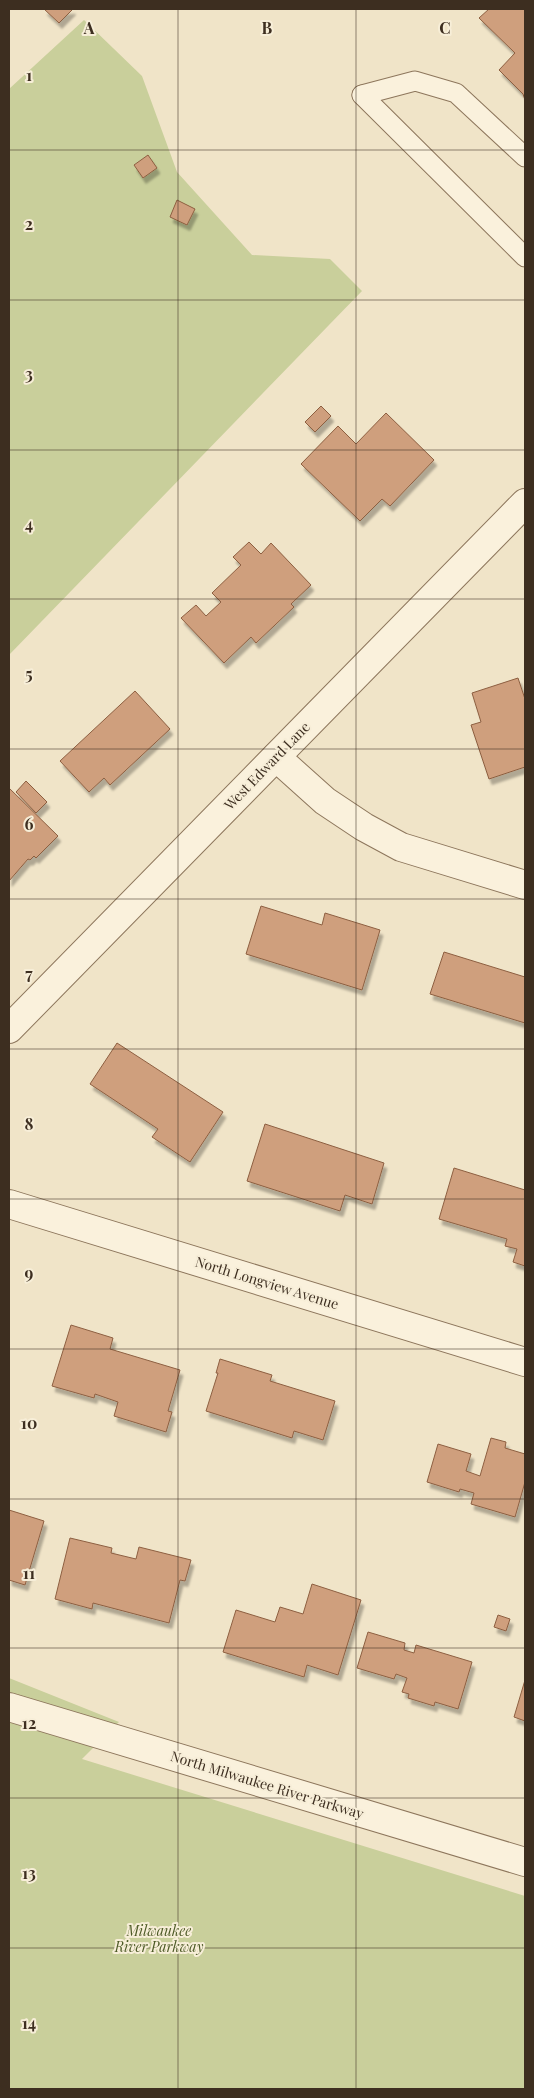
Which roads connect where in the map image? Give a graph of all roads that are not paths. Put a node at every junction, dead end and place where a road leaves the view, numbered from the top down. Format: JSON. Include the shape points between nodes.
{"nodes":[{"id":1,"x":525,"y":157,"type":"edge"},
{"id":2,"x":525,"y":257,"type":"edge"},
{"id":3,"x":525,"y":503,"type":"edge"},
{"id":4,"x":276,"y":757,"type":"junction"},
{"id":5,"x":525,"y":885,"type":"edge"},
{"id":6,"x":9,"y":1029,"type":"edge"},
{"id":7,"x":9,"y":1204,"type":"edge"},
{"id":8,"x":525,"y":1362,"type":"edge"},
{"id":9,"x":9,"y":1708,"type":"edge"},
{"id":10,"x":525,"y":1862,"type":"edge"}],
"edges":[{"from":1,"to":2,"type":"lane","via":[[456,93],[416,81],[362,95]]},
{"from":3,"to":4,"type":"street","name":"West Edward Lane"},
{"from":4,"to":5,"type":"street","via":[[325,801],[401,847]]},
{"from":4,"to":6,"type":"street","name":"West Edward Lane"},
{"from":7,"to":8,"type":"street","name":"North Longview Avenue"},
{"from":9,"to":10,"type":"street","name":"North Milwaukee River Parkway"}]}
